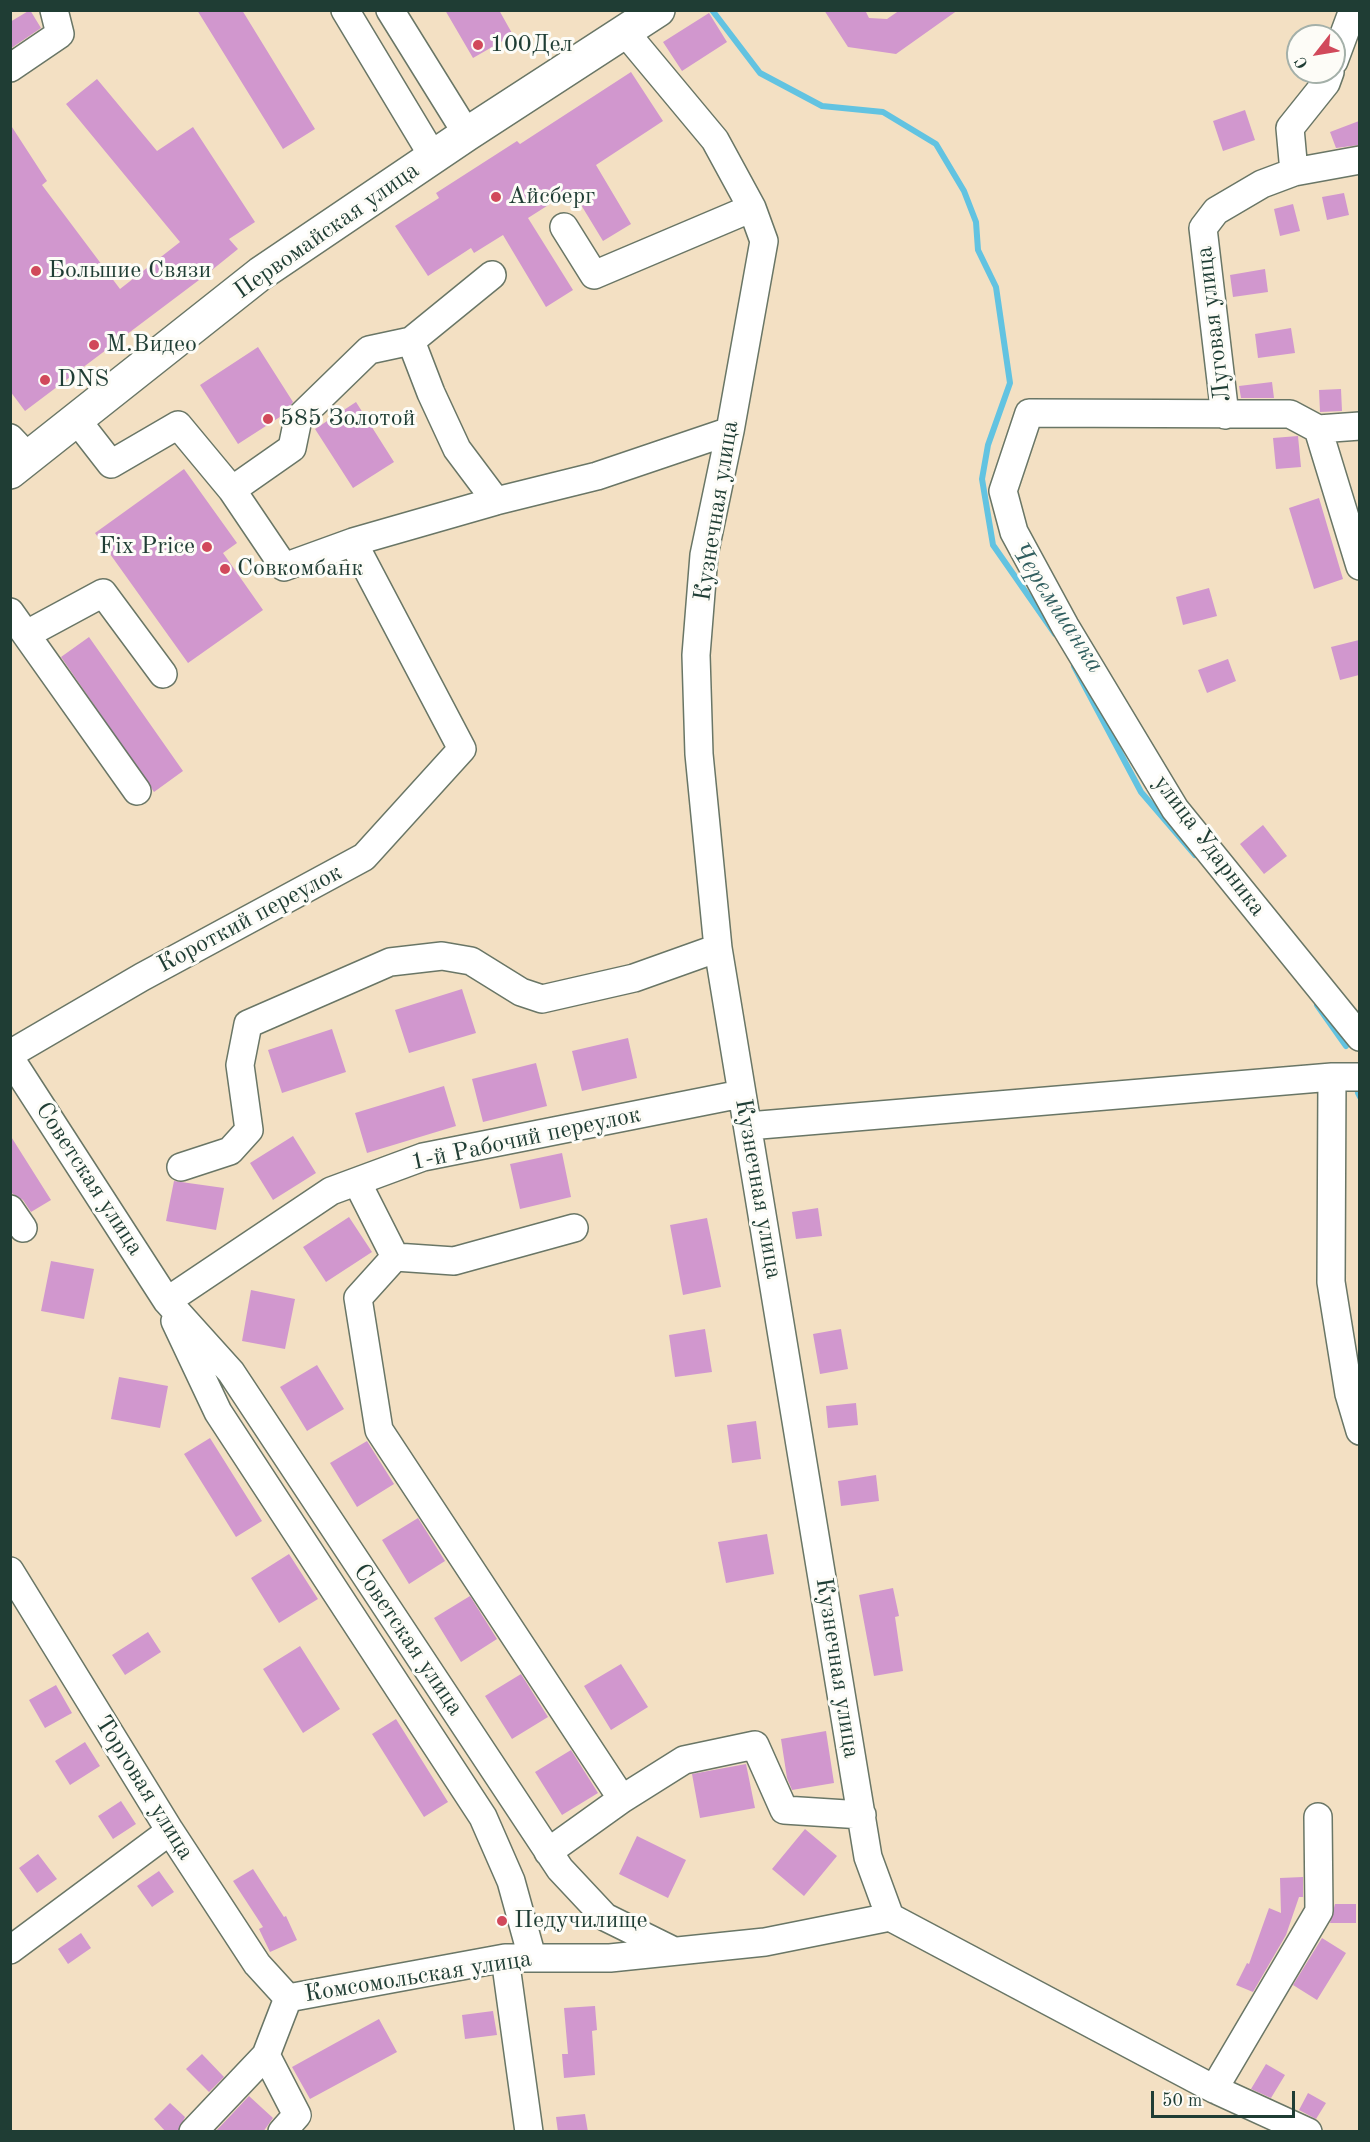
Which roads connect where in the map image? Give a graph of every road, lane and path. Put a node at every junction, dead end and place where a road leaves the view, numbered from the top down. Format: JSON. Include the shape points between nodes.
{"nodes":[{"id":1,"x":54,"y":10,"type":"edge"},
{"id":2,"x":345,"y":10,"type":"edge"},
{"id":3,"x":390,"y":10,"type":"edge"},
{"id":4,"x":658,"y":10,"type":"edge"},
{"id":5,"x":1353,"y":10,"type":"edge"},
{"id":6,"x":1346,"y":29,"type":"edge"},
{"id":7,"x":625,"y":32,"type":"junction"},
{"id":8,"x":10,"y":68,"type":"edge"},
{"id":9,"x":1325,"y":84,"type":"edge"},
{"id":10,"x":467,"y":134,"type":"junction"},
{"id":11,"x":434,"y":158,"type":"junction"},
{"id":12,"x":1359,"y":160,"type":"edge"},
{"id":13,"x":1294,"y":172,"type":"junction"},
{"id":14,"x":752,"y":208,"type":"junction"},
{"id":15,"x":564,"y":227,"type":"dead end"},
{"id":16,"x":492,"y":275,"type":"dead end"},
{"id":17,"x":411,"y":341,"type":"junction"},
{"id":18,"x":1225,"y":415,"type":"junction"},
{"id":19,"x":76,"y":419,"type":"junction"},
{"id":20,"x":1359,"y":426,"type":"edge"},
{"id":21,"x":1318,"y":429,"type":"junction"},
{"id":22,"x":730,"y":431,"type":"junction"},
{"id":23,"x":16,"y":456,"type":"edge"},
{"id":24,"x":232,"y":490,"type":"junction"},
{"id":25,"x":496,"y":501,"type":"junction"},
{"id":26,"x":353,"y":542,"type":"junction"},
{"id":27,"x":1359,"y":566,"type":"edge"},
{"id":28,"x":10,"y":612,"type":"edge"},
{"id":29,"x":27,"y":634,"type":"junction"},
{"id":30,"x":163,"y":674,"type":"dead end"},
{"id":31,"x":137,"y":791,"type":"dead end"},
{"id":32,"x":718,"y":948,"type":"junction"},
{"id":33,"x":1359,"y":1037,"type":"edge"},
{"id":34,"x":11,"y":1060,"type":"edge"},
{"id":35,"x":1332,"y":1077,"type":"junction"},
{"id":36,"x":1359,"y":1077,"type":"edge"},
{"id":37,"x":741,"y":1094,"type":"junction"},
{"id":38,"x":748,"y":1126,"type":"junction"},
{"id":39,"x":181,"y":1167,"type":"dead end"},
{"id":40,"x":357,"y":1182,"type":"junction"},
{"id":41,"x":574,"y":1228,"type":"dead end"},
{"id":42,"x":395,"y":1257,"type":"junction"},
{"id":43,"x":167,"y":1301,"type":"junction"},
{"id":44,"x":1359,"y":1431,"type":"edge"},
{"id":45,"x":10,"y":1571,"type":"edge"},
{"id":46,"x":621,"y":1798,"type":"junction"},
{"id":47,"x":862,"y":1815,"type":"junction"},
{"id":48,"x":1318,"y":1817,"type":"dead end"},
{"id":49,"x":170,"y":1831,"type":"junction"},
{"id":50,"x":549,"y":1852,"type":"junction"},
{"id":51,"x":890,"y":1917,"type":"junction"},
{"id":52,"x":10,"y":1950,"type":"edge"},
{"id":53,"x":674,"y":1951,"type":"junction"},
{"id":54,"x":518,"y":1958,"type":"junction"},
{"id":55,"x":288,"y":1998,"type":"junction"},
{"id":56,"x":266,"y":2055,"type":"junction"},
{"id":57,"x":1214,"y":2089,"type":"junction"},
{"id":58,"x":194,"y":2132,"type":"edge"},
{"id":59,"x":282,"y":2132,"type":"edge"},
{"id":60,"x":529,"y":2132,"type":"edge"},
{"id":61,"x":1308,"y":2132,"type":"edge"}],
"edges":[{"from":1,"to":8,"type":"street","via":[[60,34]]},
{"from":2,"to":11,"type":"street"},
{"from":3,"to":10,"type":"street"},
{"from":4,"to":7,"type":"main road","name":"Первомайская улица"},
{"from":5,"to":6,"type":"street"},
{"from":7,"to":10,"type":"main road","name":"Первомайская улица"},
{"from":7,"to":14,"type":"street","name":"Кузнечная улица","via":[[715,140]]},
{"from":9,"to":13,"type":"street","via":[[1290,128]]},
{"from":10,"to":11,"type":"main road","name":"Первомайская улица"},
{"from":11,"to":19,"type":"main road","name":"Первомайская улица","via":[[260,274]]},
{"from":12,"to":13,"type":"street","name":"Луговая улица"},
{"from":13,"to":18,"type":"street","name":"Луговая улица","via":[[1232,199],[1203,228]]},
{"from":14,"to":15,"type":"street","via":[[594,275]]},
{"from":14,"to":22,"type":"street","name":"Кузнечная улица","via":[[764,241]]},
{"from":16,"to":17,"type":"street"},
{"from":17,"to":24,"type":"street","via":[[369,350],[297,418],[292,448]]},
{"from":17,"to":25,"type":"street","via":[[457,449]]},
{"from":18,"to":21,"type":"street","via":[[1290,414]]},
{"from":18,"to":33,"type":"street","name":"улица Ударника","via":[[1029,413],[1003,491],[1014,532],[1065,626],[1175,809]]},
{"from":19,"to":23,"type":"main road","name":"Первомайская улица"},
{"from":19,"to":24,"type":"street","via":[[111,464],[177,425]]},
{"from":20,"to":21,"type":"street"},
{"from":21,"to":27,"type":"street"},
{"from":22,"to":25,"type":"street","via":[[597,476]]},
{"from":22,"to":32,"type":"street","name":"Кузнечная улица","via":[[704,555],[696,656],[699,754]]},
{"from":24,"to":26,"type":"street","via":[[284,567]]},
{"from":25,"to":26,"type":"street"},
{"from":26,"to":34,"type":"street","name":"Короткий переулок","via":[[462,749],[364,857],[142,977]]},
{"from":28,"to":29,"type":"street"},
{"from":29,"to":30,"type":"street","via":[[103,593]]},
{"from":29,"to":31,"type":"street"},
{"from":32,"to":37,"type":"street","name":"Кузнечная улица"},
{"from":32,"to":39,"type":"street","via":[[634,978],[542,999],[521,992],[471,961],[442,956],[390,962],[248,1024],[240,1065],[249,1130],[230,1151]]},
{"from":34,"to":43,"type":"street","name":"Советская улица"},
{"from":35,"to":36,"type":"street"},
{"from":35,"to":38,"type":"street"},
{"from":35,"to":44,"type":"street","via":[[1331,1282]]},
{"from":37,"to":38,"type":"street","name":"Кузнечная улица"},
{"from":37,"to":40,"type":"street","name":"1-й Рабочий переулок","via":[[423,1157]]},
{"from":38,"to":47,"type":"street","name":"Кузнечная улица"},
{"from":40,"to":42,"type":"street"},
{"from":40,"to":43,"type":"street","name":"1-й Рабочий переулок","via":[[332,1191]]},
{"from":41,"to":42,"type":"street","via":[[454,1261]]},
{"from":42,"to":46,"type":"street","via":[[358,1298],[379,1430]]},
{"from":43,"to":50,"type":"street","name":"Советская улица","via":[[231,1372]]},
{"from":43,"to":54,"type":"street","name":"Советская улица","via":[[218,1412],[483,1817],[511,1881]]},
{"from":45,"to":49,"type":"street","name":"Торговая улица"},
{"from":46,"to":47,"type":"street","via":[[684,1760],[755,1745],[784,1810]]},
{"from":46,"to":50,"type":"street"},
{"from":47,"to":51,"type":"street","name":"Кузнечная улица","via":[[868,1857]]},
{"from":48,"to":57,"type":"street","via":[[1319,1911]]},
{"from":49,"to":52,"type":"street"},
{"from":49,"to":55,"type":"street","name":"Торговая улица","via":[[256,1964]]},
{"from":50,"to":53,"type":"street","name":"Советская улица","via":[[605,1917]]},
{"from":51,"to":53,"type":"street","name":"Комсомольская улица","via":[[765,1942]]},
{"from":51,"to":57,"type":"street"},
{"from":53,"to":54,"type":"street","name":"Комсомольская улица","via":[[610,1958]]},
{"from":54,"to":55,"type":"street","name":"Комсомольская улица"},
{"from":54,"to":60,"type":"street","name":"Советская улица"},
{"from":55,"to":56,"type":"street","name":"Комсомольская улица"},
{"from":56,"to":58,"type":"street","name":"Комсомольская улица"},
{"from":56,"to":59,"type":"street","via":[[297,2115]]},
{"from":57,"to":61,"type":"street"}]}
